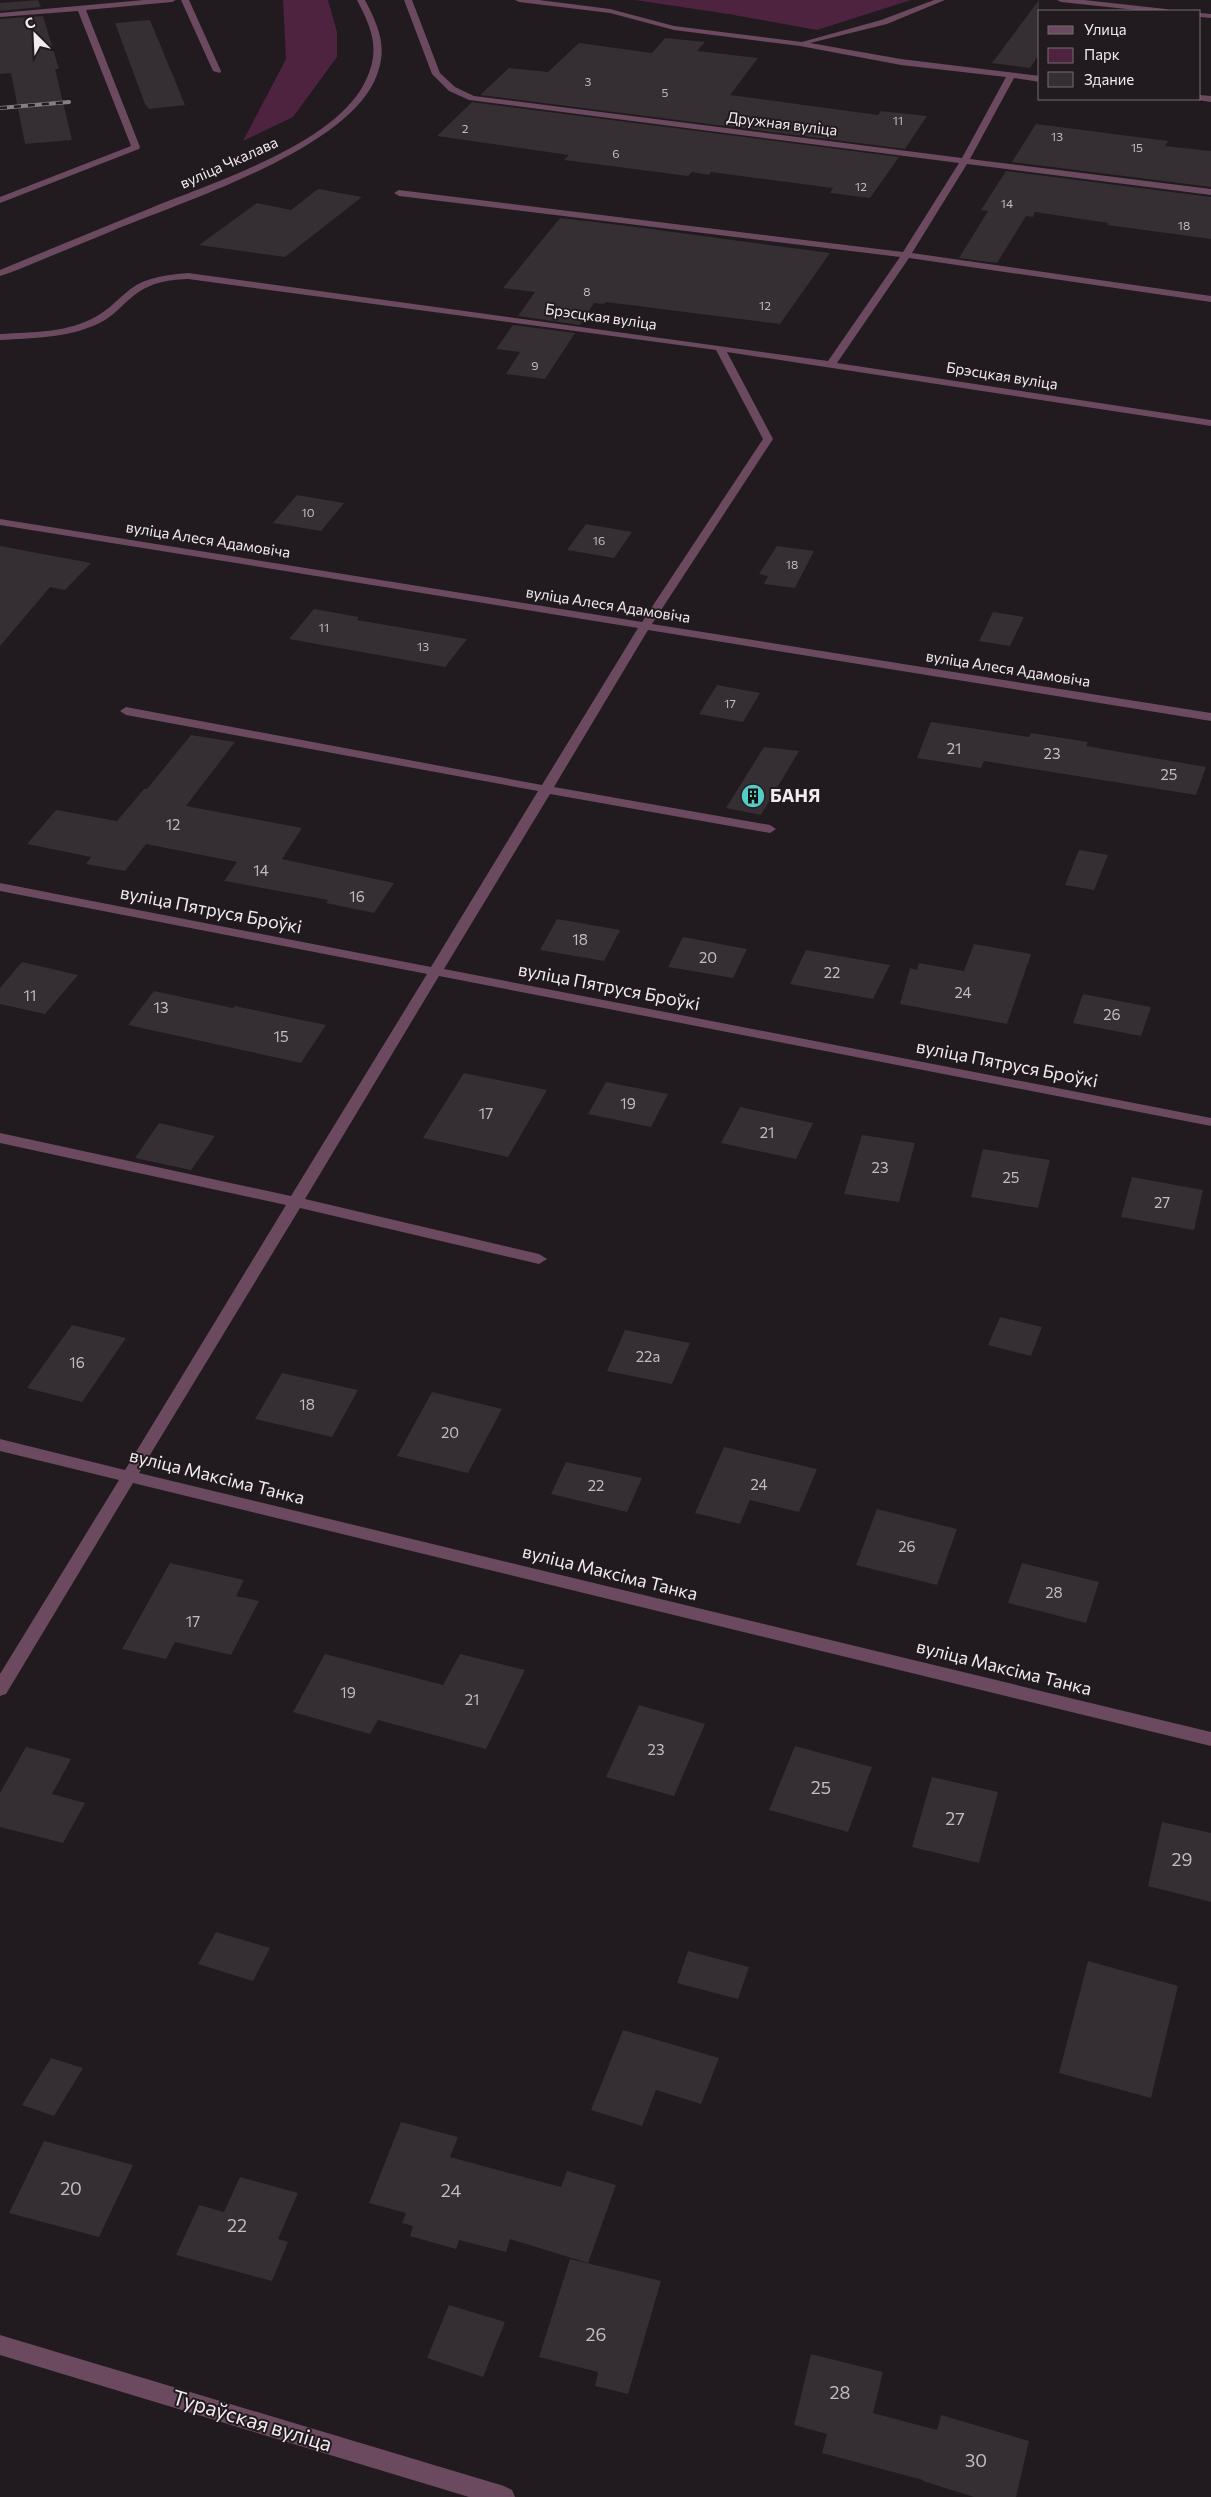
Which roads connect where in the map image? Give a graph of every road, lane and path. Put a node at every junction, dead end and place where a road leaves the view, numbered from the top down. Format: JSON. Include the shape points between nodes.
{"nodes":[{"id":1,"x":172,"y":0,"type":"edge"},
{"id":2,"x":185,"y":0,"type":"edge"},
{"id":3,"x":361,"y":0,"type":"edge"},
{"id":4,"x":408,"y":0,"type":"edge"},
{"id":5,"x":519,"y":0,"type":"edge"},
{"id":6,"x":577,"y":0,"type":"edge"},
{"id":7,"x":940,"y":0,"type":"edge"},
{"id":8,"x":1061,"y":0,"type":"edge"},
{"id":9,"x":80,"y":8,"type":"junction"},
{"id":10,"x":586,"y":8,"type":"junction"},
{"id":11,"x":1156,"y":10,"type":"edge"},
{"id":12,"x":0,"y":15,"type":"edge"},
{"id":13,"x":800,"y":44,"type":"junction"},
{"id":14,"x":217,"y":71,"type":"dead end"},
{"id":15,"x":1011,"y":76,"type":"junction"},
{"id":16,"x":1038,"y":79,"type":"edge"},
{"id":17,"x":965,"y":160,"type":"junction"},
{"id":18,"x":1211,"y":192,"type":"edge"},
{"id":19,"x":398,"y":193,"type":"dead end"},
{"id":20,"x":0,"y":200,"type":"edge"},
{"id":21,"x":906,"y":255,"type":"junction"},
{"id":22,"x":0,"y":273,"type":"edge"},
{"id":23,"x":1211,"y":299,"type":"edge"},
{"id":24,"x":0,"y":337,"type":"edge"},
{"id":25,"x":720,"y":348,"type":"junction"},
{"id":26,"x":830,"y":366,"type":"junction"},
{"id":27,"x":1211,"y":422,"type":"edge"},
{"id":28,"x":0,"y":522,"type":"edge"},
{"id":29,"x":645,"y":626,"type":"junction"},
{"id":30,"x":126,"y":710,"type":"dead end"},
{"id":31,"x":1211,"y":717,"type":"edge"},
{"id":32,"x":545,"y":789,"type":"junction"},
{"id":33,"x":770,"y":829,"type":"dead end"},
{"id":34,"x":0,"y":887,"type":"edge"},
{"id":35,"x":434,"y":972,"type":"junction"},
{"id":36,"x":1211,"y":1122,"type":"edge"},
{"id":37,"x":0,"y":1138,"type":"edge"},
{"id":38,"x":295,"y":1202,"type":"junction"},
{"id":39,"x":540,"y":1260,"type":"dead end"},
{"id":40,"x":0,"y":1445,"type":"edge"},
{"id":41,"x":129,"y":1476,"type":"junction"},
{"id":42,"x":0,"y":1690,"type":"edge"},
{"id":43,"x":1211,"y":1739,"type":"edge"},
{"id":44,"x":0,"y":2345,"type":"edge"},
{"id":45,"x":504,"y":2497,"type":"edge"}],
"edges":[{"from":1,"to":9,"type":"street"},
{"from":2,"to":14,"type":"street"},
{"from":3,"to":22,"type":"street","name":"вуліца Чкалава","via":[[377,32],[378,51],[368,83],[356,104],[340,119],[296,148],[257,168]]},
{"from":4,"to":17,"type":"street","name":"Дружная вуліца","via":[[436,74],[452,89],[472,98]]},
{"from":5,"to":10,"type":"street"},
{"from":6,"to":10,"type":"street"},
{"from":7,"to":13,"type":"street","via":[[884,22]]},
{"from":8,"to":11,"type":"street"},
{"from":9,"to":12,"type":"street"},
{"from":9,"to":20,"type":"street","via":[[136,147]]},
{"from":10,"to":13,"type":"street","via":[[625,14],[674,28]]},
{"from":13,"to":15,"type":"street","via":[[901,62]]},
{"from":15,"to":16,"type":"street"},
{"from":15,"to":17,"type":"street"},
{"from":17,"to":18,"type":"street","name":"Дружная вуліца"},
{"from":17,"to":21,"type":"street"},
{"from":19,"to":21,"type":"street"},
{"from":21,"to":23,"type":"street"},
{"from":21,"to":26,"type":"street"},
{"from":24,"to":25,"type":"street","name":"Брэсцкая вуліца","via":[[40,335],[71,328],[100,318],[142,286],[163,278],[188,276]]},
{"from":25,"to":26,"type":"street","name":"Брэсцкая вуліца"},
{"from":25,"to":29,"type":"street","via":[[768,439]]},
{"from":26,"to":27,"type":"street","name":"Брэсцкая вуліца"},
{"from":28,"to":29,"type":"street","name":"вуліца Алеся Адамовіча"},
{"from":29,"to":31,"type":"street","name":"вуліца Алеся Адамовіча"},
{"from":29,"to":32,"type":"street"},
{"from":30,"to":32,"type":"street"},
{"from":32,"to":33,"type":"street"},
{"from":32,"to":35,"type":"street"},
{"from":34,"to":35,"type":"street","name":"вуліца Пятруся Броўкі"},
{"from":35,"to":36,"type":"street","name":"вуліца Пятруся Броўкі"},
{"from":35,"to":38,"type":"street"},
{"from":37,"to":38,"type":"street"},
{"from":38,"to":39,"type":"street"},
{"from":38,"to":41,"type":"street"},
{"from":40,"to":41,"type":"street","name":"вуліца Максіма Танка"},
{"from":41,"to":42,"type":"street"},
{"from":41,"to":43,"type":"street","name":"вуліца Максіма Танка"},
{"from":44,"to":45,"type":"street","name":"Тураўская вуліца"}]}
